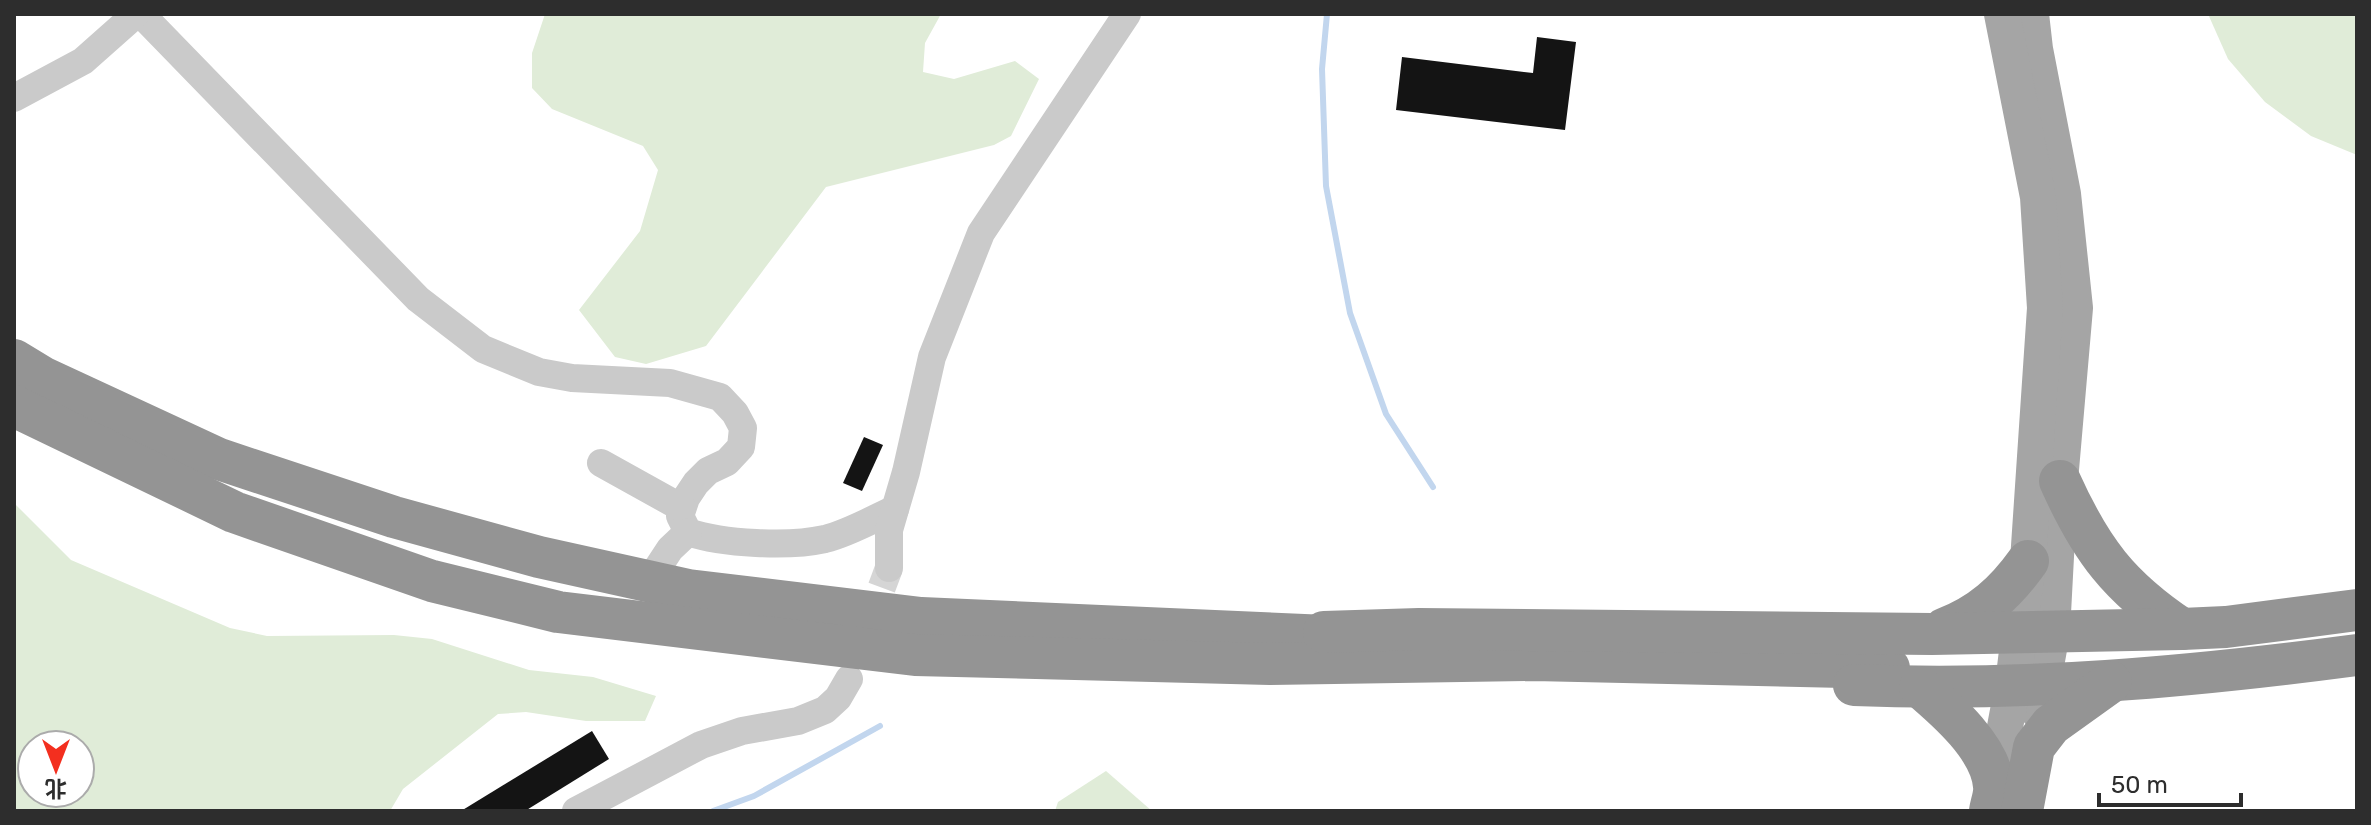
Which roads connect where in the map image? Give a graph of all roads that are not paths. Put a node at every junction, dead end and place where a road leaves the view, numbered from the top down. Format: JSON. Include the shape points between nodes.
{"nodes":[{"id":1,"x":139,"y":14,"type":"edge"},
{"id":2,"x":1127,"y":14,"type":"edge"},
{"id":3,"x":2002,"y":14,"type":"edge"},
{"id":4,"x":2031,"y":14,"type":"edge"},
{"id":5,"x":14,"y":98,"type":"edge"},
{"id":6,"x":14,"y":360,"type":"edge"},
{"id":7,"x":14,"y":406,"type":"edge"},
{"id":8,"x":601,"y":463,"type":"dead end"},
{"id":9,"x":2060,"y":481,"type":"junction"},
{"id":10,"x":895,"y":509,"type":"junction"},
{"id":11,"x":685,"y":520,"type":"junction"},
{"id":12,"x":2028,"y":561,"type":"junction"},
{"id":13,"x":889,"y":568,"type":"tunnel mouth"},
{"id":14,"x":649,"y":581,"type":"junction"},
{"id":15,"x":2357,"y":610,"type":"edge"},
{"id":16,"x":2357,"y":625,"type":"edge"},
{"id":17,"x":2036,"y":632,"type":"junction"},
{"id":18,"x":1932,"y":634,"type":"junction"},
{"id":19,"x":2357,"y":641,"type":"edge"},
{"id":20,"x":2182,"y":646,"type":"junction"},
{"id":21,"x":1271,"y":649,"type":"junction"},
{"id":22,"x":2357,"y":655,"type":"edge"},
{"id":23,"x":1897,"y":669,"type":"junction"},
{"id":24,"x":849,"y":679,"type":"dead end"},
{"id":25,"x":2112,"y":682,"type":"junction"},
{"id":26,"x":2027,"y":684,"type":"junction"},
{"id":27,"x":2034,"y":747,"type":"junction"},
{"id":28,"x":2002,"y":803,"type":"edge"},
{"id":29,"x":576,"y":811,"type":"edge"}],
"edges":[{"from":1,"to":5,"type":"street","via":[[83,61]]},
{"from":1,"to":11,"type":"street","via":[[418,299],[483,349],[539,372],[670,383],[720,397],[743,428],[741,447],[696,483]]},
{"from":2,"to":10,"type":"street","via":[[981,233],[932,357]]},
{"from":3,"to":12,"type":"main road","via":[[2038,197],[2045,308]]},
{"from":4,"to":9,"type":"main road","via":[[2063,194],[2075,308]]},
{"from":6,"to":14,"type":"highway","via":[[219,459],[394,517]]},
{"from":7,"to":21,"type":"highway","via":[[234,512],[432,581],[558,612],[915,655]]},
{"from":8,"to":11,"type":"street"},
{"from":9,"to":17,"type":"main road"},
{"from":9,"to":20,"type":"highway","via":[[2102,556]]},
{"from":10,"to":11,"type":"street","via":[[827,539],[801,542],[708,539]]},
{"from":10,"to":13,"type":"street"},
{"from":11,"to":14,"type":"street"},
{"from":12,"to":17,"type":"main road"},
{"from":12,"to":18,"type":"highway","via":[[1995,600],[1970,619]]},
{"from":14,"to":21,"type":"highway","via":[[921,618]]},
{"from":15,"to":20,"type":"highway","via":[[2226,627]]},
{"from":16,"to":20,"type":"highway"},
{"from":17,"to":18,"type":"highway"},
{"from":17,"to":20,"type":"highway"},
{"from":17,"to":26,"type":"main road"},
{"from":18,"to":21,"type":"highway","via":[[1419,629]]},
{"from":19,"to":20,"type":"highway"},
{"from":21,"to":23,"type":"highway","via":[[1550,647]]},
{"from":22,"to":25,"type":"highway"},
{"from":23,"to":26,"type":"highway"},
{"from":23,"to":28,"type":"highway","via":[[1964,728],[1983,754]]},
{"from":24,"to":29,"type":"street","via":[[825,710],[701,745]]},
{"from":25,"to":26,"type":"highway"},
{"from":25,"to":27,"type":"highway","via":[[2051,725]]},
{"from":26,"to":27,"type":"main road"},
{"from":26,"to":28,"type":"main road"},
{"from":27,"to":28,"type":"highway"}]}
